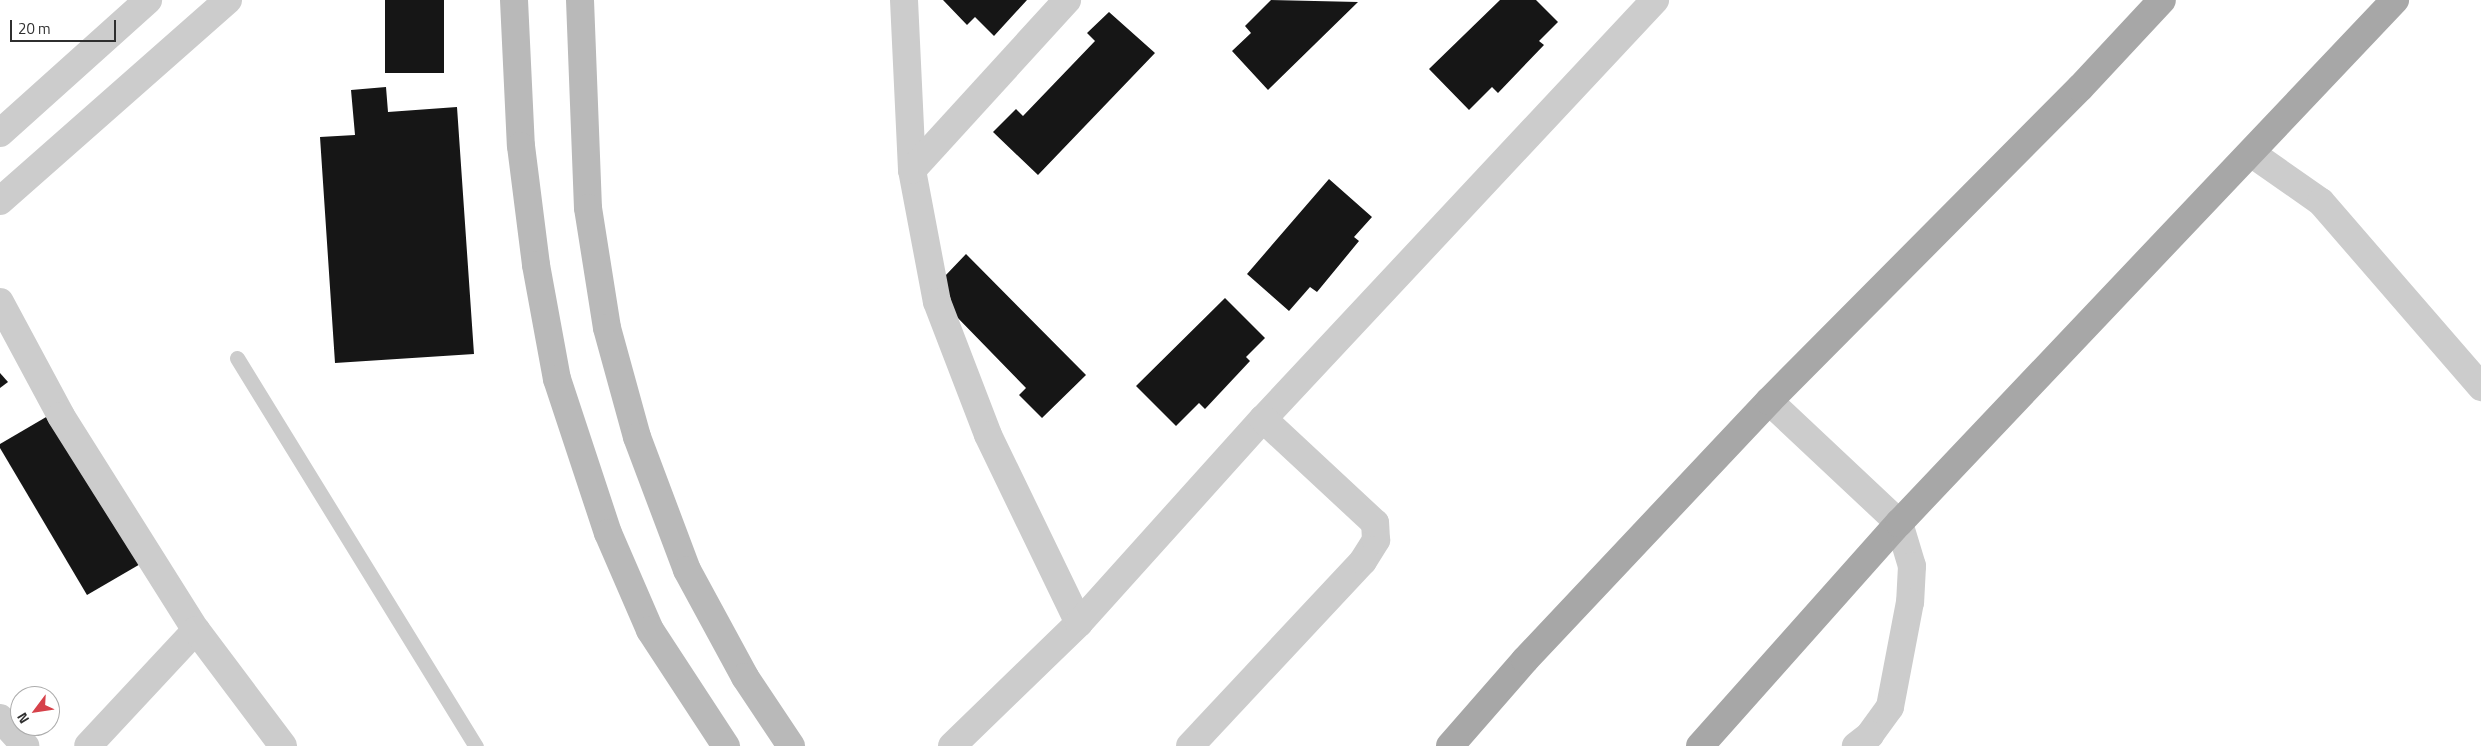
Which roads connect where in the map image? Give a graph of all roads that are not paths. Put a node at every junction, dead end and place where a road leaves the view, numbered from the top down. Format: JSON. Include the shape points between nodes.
{"nodes":[{"id":1,"x":148,"y":0,"type":"edge"},
{"id":2,"x":228,"y":0,"type":"edge"},
{"id":3,"x":514,"y":0,"type":"edge"},
{"id":4,"x":580,"y":0,"type":"edge"},
{"id":5,"x":904,"y":0,"type":"edge"},
{"id":6,"x":1067,"y":0,"type":"edge"},
{"id":7,"x":1656,"y":0,"type":"edge"},
{"id":8,"x":2162,"y":0,"type":"edge"},
{"id":9,"x":2395,"y":0,"type":"edge"},
{"id":10,"x":0,"y":133,"type":"edge"},
{"id":11,"x":2251,"y":153,"type":"junction"},
{"id":12,"x":912,"y":170,"type":"junction"},
{"id":13,"x":0,"y":201,"type":"edge"},
{"id":14,"x":0,"y":302,"type":"edge"},
{"id":15,"x":238,"y":358,"type":"dead end"},
{"id":16,"x":2481,"y":387,"type":"edge"},
{"id":17,"x":1769,"y":401,"type":"junction"},
{"id":18,"x":1263,"y":419,"type":"junction"},
{"id":19,"x":1899,"y":523,"type":"junction"},
{"id":20,"x":1079,"y":623,"type":"junction"},
{"id":21,"x":196,"y":630,"type":"junction"},
{"id":22,"x":0,"y":718,"type":"edge"},
{"id":23,"x":24,"y":746,"type":"edge"},
{"id":24,"x":88,"y":746,"type":"edge"},
{"id":25,"x":283,"y":746,"type":"edge"},
{"id":26,"x":476,"y":746,"type":"edge"},
{"id":27,"x":726,"y":746,"type":"edge"},
{"id":28,"x":791,"y":746,"type":"edge"},
{"id":29,"x":952,"y":746,"type":"edge"},
{"id":30,"x":1190,"y":746,"type":"edge"},
{"id":31,"x":1450,"y":746,"type":"edge"},
{"id":32,"x":1700,"y":746,"type":"edge"},
{"id":33,"x":1856,"y":746,"type":"edge"}],
"edges":[{"from":1,"to":10,"type":"street"},
{"from":2,"to":13,"type":"street"},
{"from":3,"to":27,"type":"main road","via":[[521,146],[536,264],[557,379],[608,533],[650,630]]},
{"from":4,"to":28,"type":"main road","via":[[588,208],[607,328],[637,438],[688,570],[744,677]]},
{"from":5,"to":12,"type":"street"},
{"from":6,"to":12,"type":"street"},
{"from":7,"to":18,"type":"street"},
{"from":8,"to":17,"type":"main road","via":[[2080,88]]},
{"from":9,"to":11,"type":"main road"},
{"from":11,"to":16,"type":"street","via":[[2321,202]]},
{"from":11,"to":19,"type":"main road"},
{"from":12,"to":20,"type":"street","via":[[937,302],[988,435]]},
{"from":14,"to":21,"type":"street","via":[[61,416]]},
{"from":15,"to":26,"type":"lane"},
{"from":17,"to":19,"type":"street"},
{"from":17,"to":31,"type":"main road","via":[[1525,660]]},
{"from":18,"to":20,"type":"street"},
{"from":18,"to":30,"type":"street","via":[[1375,523],[1376,540],[1363,561]]},
{"from":19,"to":32,"type":"main road"},
{"from":19,"to":33,"type":"street","via":[[1912,566],[1910,602],[1896,679],[1890,707],[1870,735]]},
{"from":20,"to":29,"type":"street"},
{"from":21,"to":24,"type":"street"},
{"from":21,"to":25,"type":"street"},
{"from":22,"to":23,"type":"street"}]}
